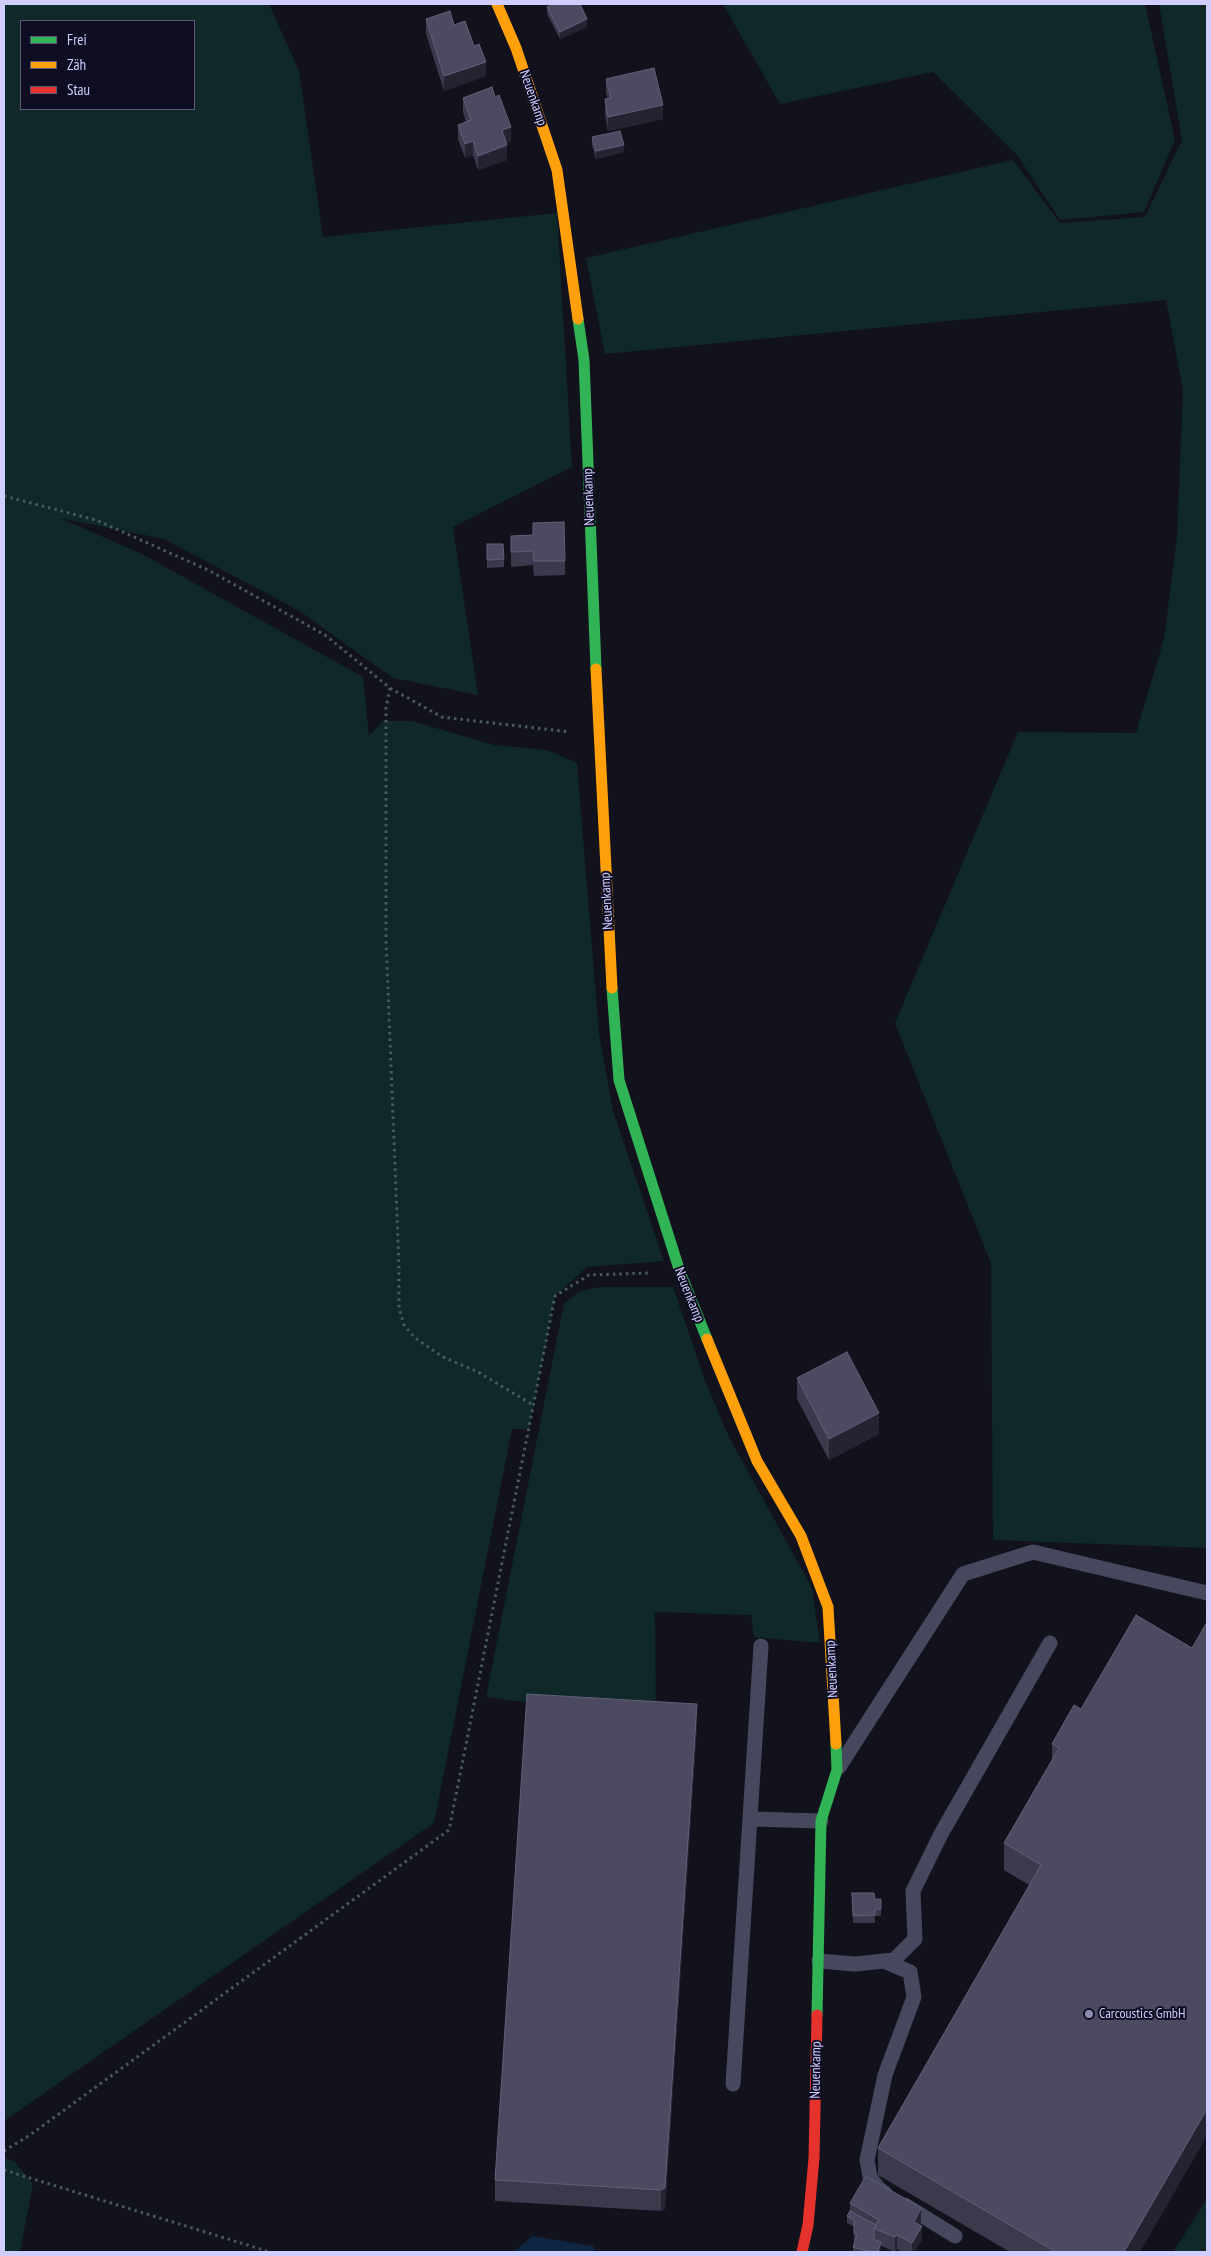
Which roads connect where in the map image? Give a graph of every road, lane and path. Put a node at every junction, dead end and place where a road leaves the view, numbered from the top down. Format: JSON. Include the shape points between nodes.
{"nodes":[{"id":1,"x":496,"y":4,"type":"edge"},
{"id":2,"x":4,"y":496,"type":"edge"},
{"id":3,"x":390,"y":688,"type":"junction"},
{"id":4,"x":599,"y":736,"type":"junction"},
{"id":5,"x":680,"y":1272,"type":"junction"},
{"id":6,"x":533,"y":1405,"type":"junction"},
{"id":7,"x":1207,"y":1593,"type":"edge"},
{"id":8,"x":1050,"y":1643,"type":"dead end"},
{"id":9,"x":761,"y":1646,"type":"dead end"},
{"id":10,"x":837,"y":1770,"type":"junction"},
{"id":11,"x":750,"y":1819,"type":"junction"},
{"id":12,"x":821,"y":1821,"type":"junction"},
{"id":13,"x":819,"y":1961,"type":"junction"},
{"id":14,"x":884,"y":1961,"type":"junction"},
{"id":15,"x":733,"y":2084,"type":"dead end"},
{"id":16,"x":4,"y":2151,"type":"edge"},
{"id":17,"x":4,"y":2170,"type":"edge"},
{"id":18,"x":955,"y":2236,"type":"dead end"},
{"id":19,"x":270,"y":2252,"type":"edge"},
{"id":20,"x":802,"y":2252,"type":"edge"}],
"edges":[{"from":1,"to":4,"type":"street","name":"Neuenkamp","via":[[516,48],[557,170],[584,360]]},
{"from":2,"to":3,"type":"path","via":[[96,520],[208,570],[325,635]]},
{"from":3,"to":4,"type":"path","via":[[442,717]]},
{"from":3,"to":6,"type":"path","via":[[386,708],[386,940],[399,1308],[404,1325],[416,1338],[443,1357],[478,1372]]},
{"from":4,"to":5,"type":"street","name":"Neuenkamp","via":[[619,1080]]},
{"from":5,"to":6,"type":"path","via":[[589,1275],[555,1296]]},
{"from":5,"to":10,"type":"street","name":"Neuenkamp","via":[[757,1461],[801,1536],[828,1607]]},
{"from":6,"to":16,"type":"path","via":[[449,1830]]},
{"from":7,"to":10,"type":"lane","name":"Neuenkamp","via":[[1033,1552],[963,1574]]},
{"from":8,"to":14,"type":"lane","via":[[941,1834],[914,1891],[915,1939],[894,1960]]},
{"from":9,"to":11,"type":"lane"},
{"from":10,"to":12,"type":"street","name":"Neuenkamp"},
{"from":11,"to":12,"type":"lane"},
{"from":11,"to":15,"type":"lane"},
{"from":12,"to":13,"type":"street","name":"Neuenkamp"},
{"from":13,"to":14,"type":"lane","via":[[855,1964]]},
{"from":13,"to":20,"type":"street","name":"Neuenkamp","via":[[814,2158],[808,2225]]},
{"from":14,"to":18,"type":"lane","via":[[910,1972],[914,1997],[885,2076],[875,2116],[868,2160],[870,2177],[878,2188]]},
{"from":17,"to":19,"type":"path"}]}
